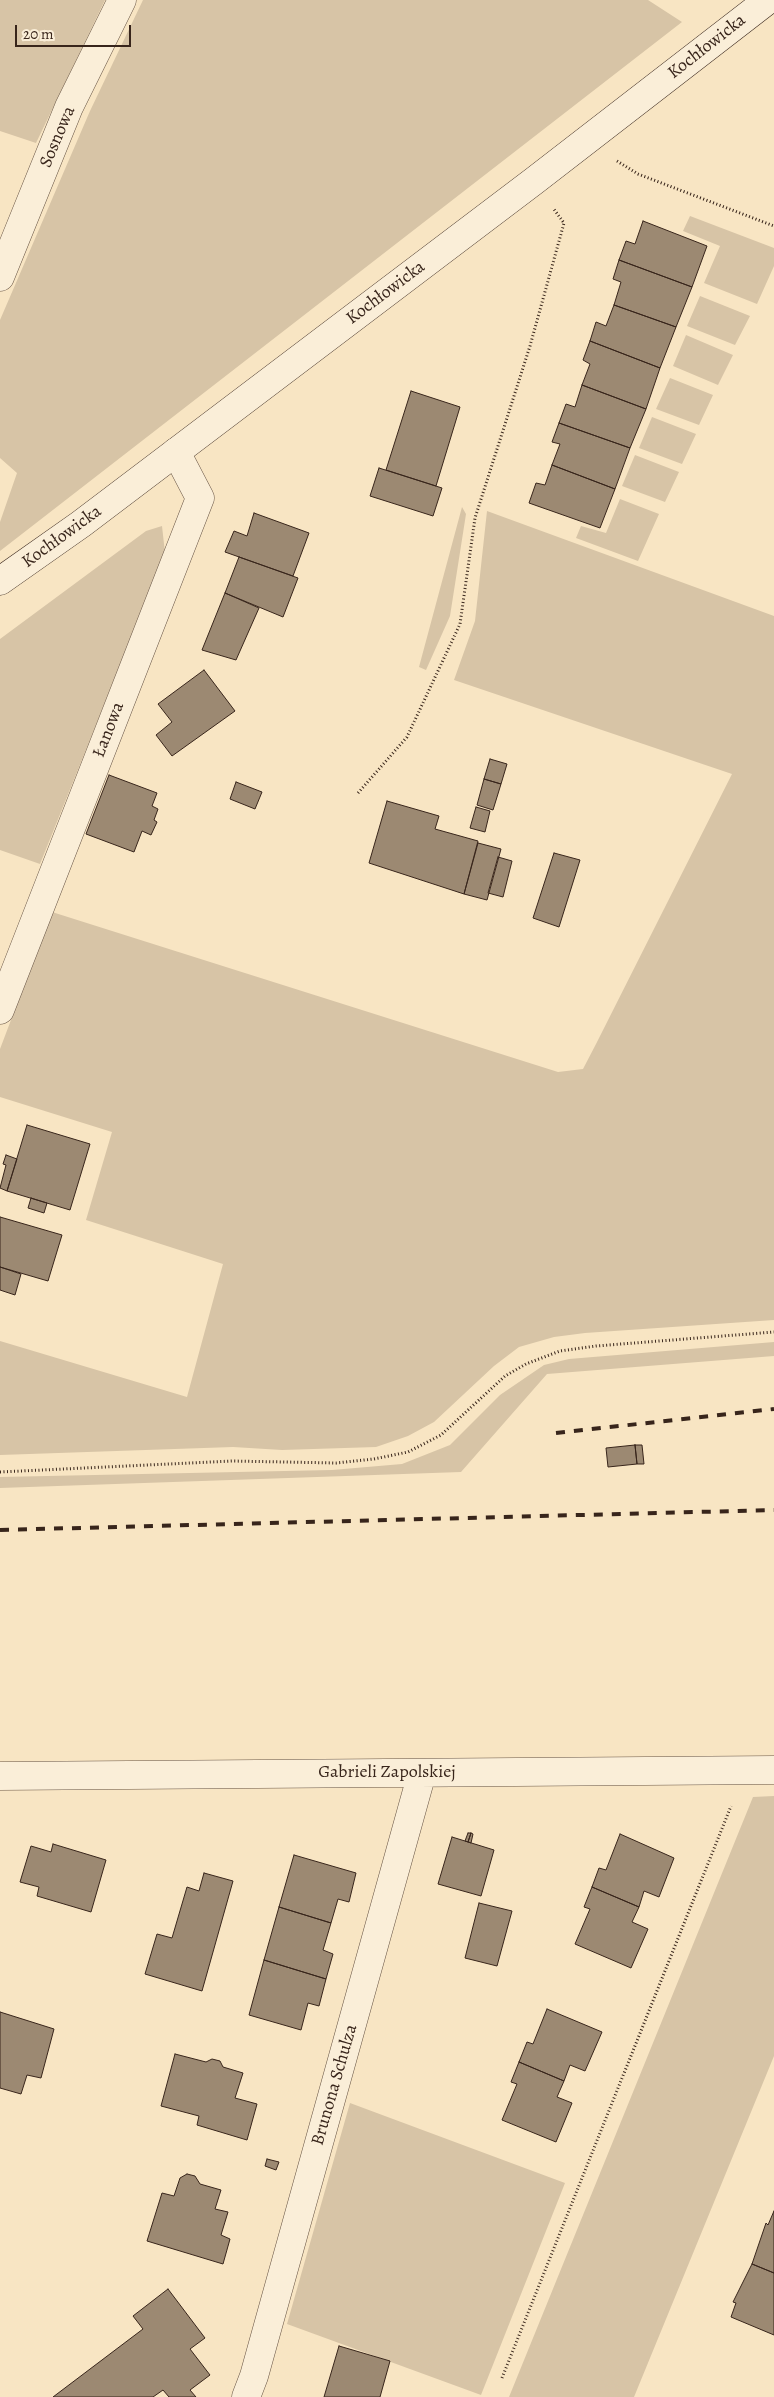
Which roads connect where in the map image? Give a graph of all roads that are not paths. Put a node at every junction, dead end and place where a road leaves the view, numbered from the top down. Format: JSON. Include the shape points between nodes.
{"nodes":[{"id":1,"x":122,"y":0,"type":"edge"},
{"id":2,"x":768,"y":0,"type":"edge"},
{"id":3,"x":0,"y":278,"type":"edge"},
{"id":4,"x":176,"y":452,"type":"junction"},
{"id":5,"x":0,"y":581,"type":"edge"},
{"id":6,"x":0,"y":1010,"type":"edge"},
{"id":7,"x":774,"y":1770,"type":"edge"},
{"id":8,"x":422,"y":1773,"type":"junction"},
{"id":9,"x":0,"y":1776,"type":"edge"},
{"id":10,"x":246,"y":2397,"type":"edge"}],
"edges":[{"from":1,"to":3,"type":"street","name":"Sosnowa","via":[[69,107]]},
{"from":2,"to":4,"type":"street","name":"Kochłowicka"},
{"from":4,"to":5,"type":"street","name":"Kochłowicka"},
{"from":4,"to":6,"type":"street","name":"Łanowa","via":[[200,498]]},
{"from":7,"to":8,"type":"street","name":"Gabrieli Zapolskiej"},
{"from":8,"to":9,"type":"street","name":"Gabrieli Zapolskiej"},
{"from":8,"to":10,"type":"street","name":"Brunona Schulza"}]}
